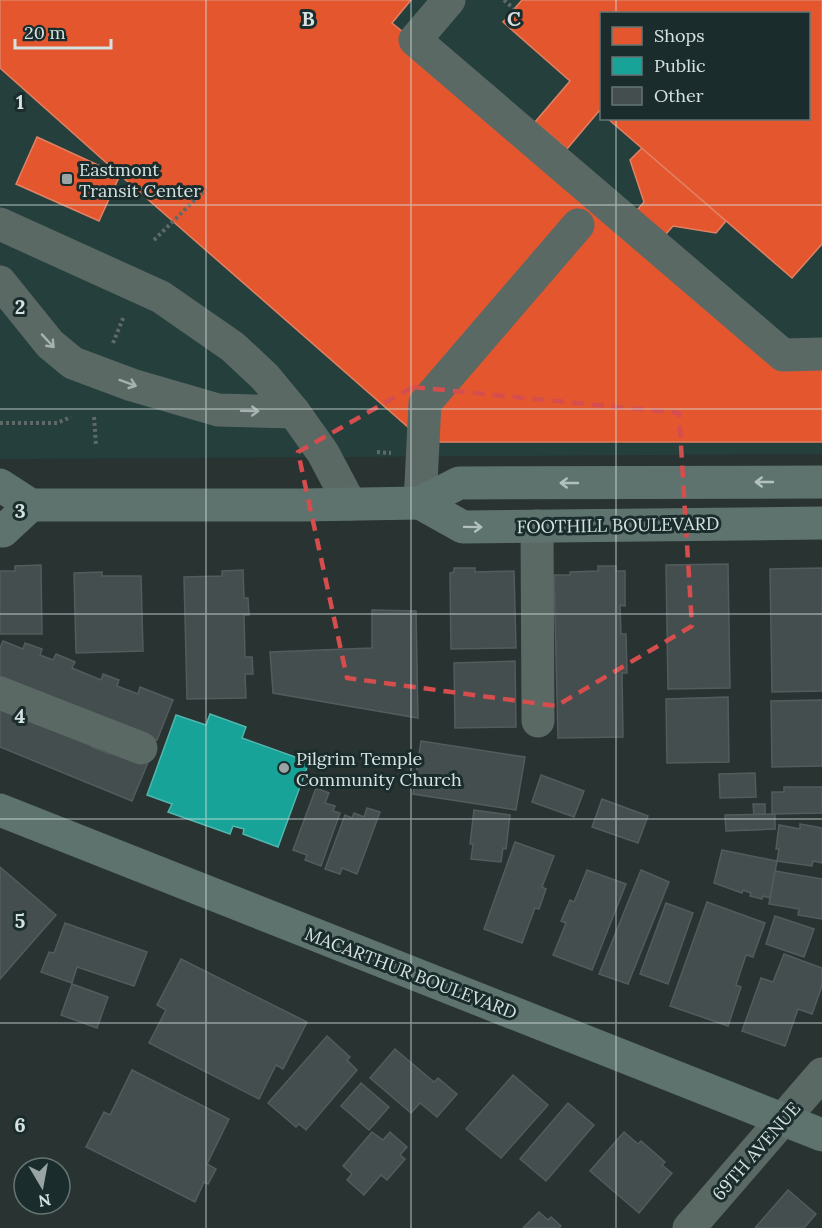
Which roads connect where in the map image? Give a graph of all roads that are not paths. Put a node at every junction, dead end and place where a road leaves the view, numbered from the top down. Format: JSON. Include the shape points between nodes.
{"nodes":[{"id":1,"x":449,"y":0,"type":"edge"},
{"id":2,"x":0,"y":224,"type":"edge"},
{"id":3,"x":578,"y":225,"type":"dead end"},
{"id":4,"x":0,"y":282,"type":"edge"},
{"id":5,"x":822,"y":354,"type":"edge"},
{"id":6,"x":294,"y":412,"type":"junction"},
{"id":7,"x":822,"y":482,"type":"edge"},
{"id":8,"x":0,"y":485,"type":"edge"},
{"id":9,"x":420,"y":503,"type":"junction"},
{"id":10,"x":350,"y":504,"type":"junction"},
{"id":11,"x":31,"y":505,"type":"junction"},
{"id":12,"x":822,"y":523,"type":"edge"},
{"id":13,"x":537,"y":526,"type":"junction"},
{"id":14,"x":0,"y":531,"type":"edge"},
{"id":15,"x":0,"y":693,"type":"edge"},
{"id":16,"x":538,"y":721,"type":"dead end"},
{"id":17,"x":141,"y":748,"type":"dead end"},
{"id":18,"x":0,"y":810,"type":"edge"},
{"id":19,"x":822,"y":1074,"type":"edge"},
{"id":20,"x":784,"y":1119,"type":"junction"},
{"id":21,"x":822,"y":1134,"type":"edge"},
{"id":22,"x":689,"y":1228,"type":"edge"}],
"edges":[{"from":1,"to":5,"type":"street","via":[[414,40],[783,355]]},
{"from":2,"to":6,"type":"street","via":[[161,297],[233,347]]},
{"from":3,"to":9,"type":"street","via":[[425,403]]},
{"from":4,"to":6,"type":"street","one_way":true,"via":[[50,344],[73,363],[218,410]]},
{"from":6,"to":10,"type":"street","via":[[323,453]]},
{"from":7,"to":9,"type":"main road","name":"FOOTHILL BOULEVARD","one_way":true,"via":[[459,483]]},
{"from":8,"to":11,"type":"main road"},
{"from":9,"to":10,"type":"main road","name":"FOOTHILL BOULEVARD"},
{"from":9,"to":13,"type":"main road","name":"FOOTHILL BOULEVARD","one_way":true,"via":[[463,527]]},
{"from":10,"to":11,"type":"main road","name":"FOOTHILL BOULEVARD"},
{"from":11,"to":14,"type":"main road"},
{"from":12,"to":13,"type":"main road","name":"FOOTHILL BOULEVARD"},
{"from":13,"to":16,"type":"street"},
{"from":15,"to":17,"type":"street"},
{"from":18,"to":20,"type":"main road","name":"MACARTHUR BOULEVARD"},
{"from":19,"to":20,"type":"street","name":"69TH AVENUE"},
{"from":20,"to":21,"type":"main road","name":"MACARTHUR BOULEVARD"},
{"from":20,"to":22,"type":"street","name":"69TH AVENUE"}]}
